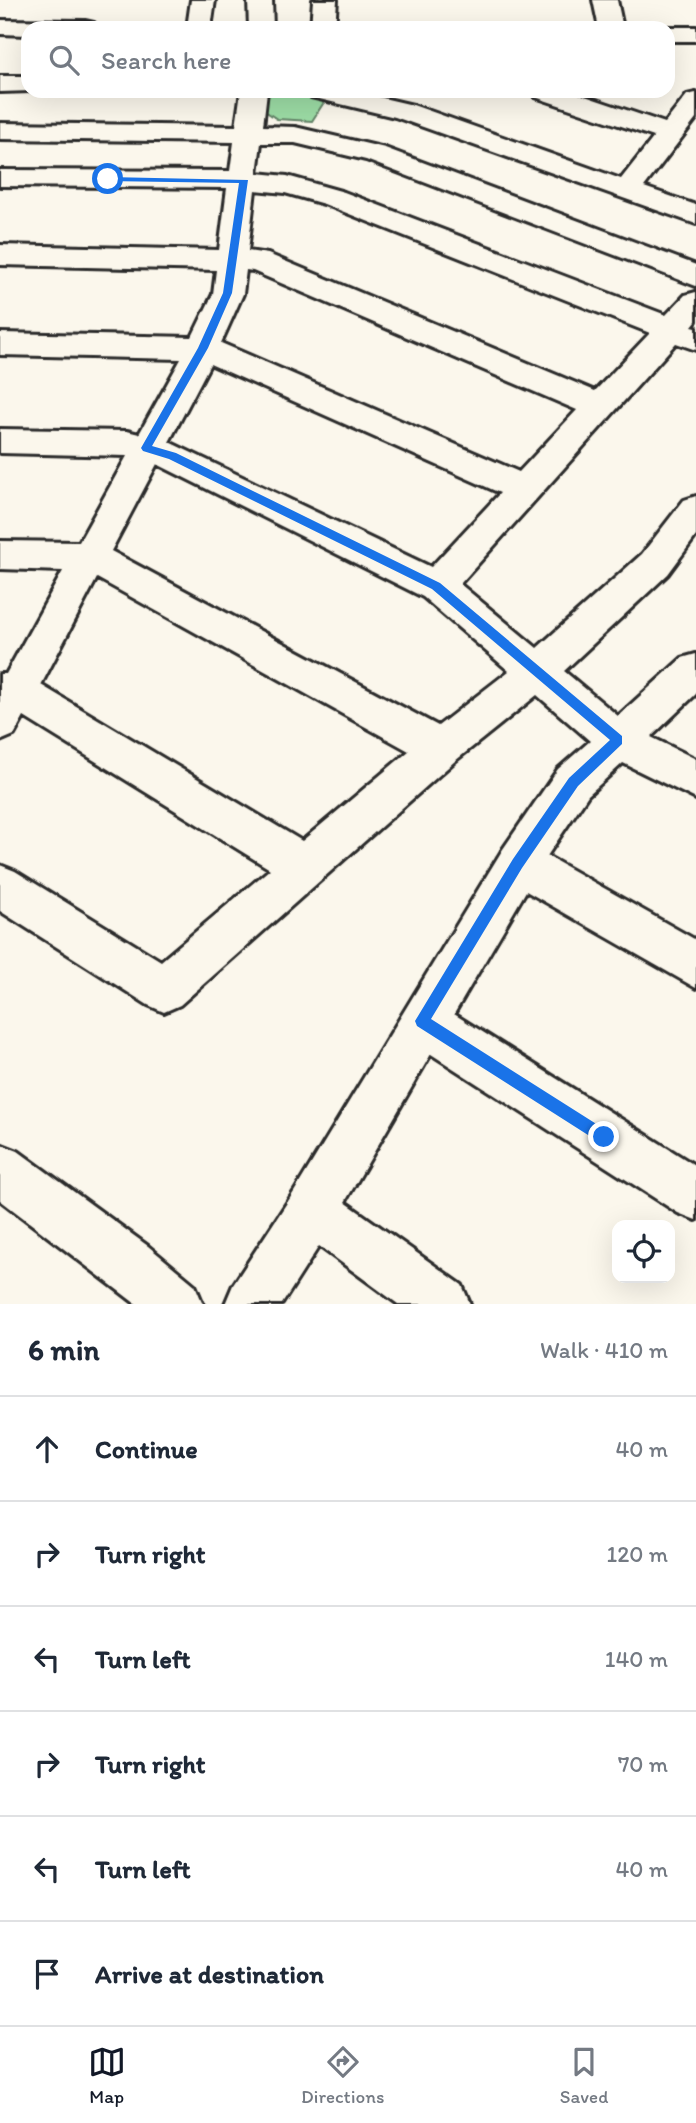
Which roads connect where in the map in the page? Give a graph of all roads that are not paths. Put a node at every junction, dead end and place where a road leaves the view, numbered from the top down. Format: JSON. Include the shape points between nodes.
{"nodes":[{"id":1,"x":203,"y":0,"type":"edge"},
{"id":2,"x":260,"y":0,"type":"edge"},
{"id":3,"x":325,"y":0,"type":"edge"},
{"id":4,"x":605,"y":0,"type":"edge"},
{"id":5,"x":200,"y":21,"type":"edge"},
{"id":6,"x":261,"y":21,"type":"edge"},
{"id":7,"x":324,"y":21,"type":"edge"},
{"id":8,"x":610,"y":21,"type":"edge"},
{"id":9,"x":0,"y":27,"type":"edge"},
{"id":10,"x":21,"y":27,"type":"edge"},
{"id":11,"x":675,"y":34,"type":"edge"},
{"id":12,"x":696,"y":34,"type":"edge"},
{"id":13,"x":0,"y":83,"type":"edge"},
{"id":14,"x":21,"y":84,"type":"edge"},
{"id":15,"x":253,"y":98,"type":"edge"},
{"id":16,"x":349,"y":98,"type":"edge"},
{"id":17,"x":565,"y":98,"type":"edge"},
{"id":18,"x":696,"y":101,"type":"edge"},
{"id":19,"x":0,"y":131,"type":"edge"},
{"id":20,"x":247,"y":133,"type":"junction"},
{"id":21,"x":670,"y":133,"type":"junction"},
{"id":22,"x":0,"y":178,"type":"edge"},
{"id":23,"x":244,"y":180,"type":"junction"},
{"id":24,"x":628,"y":189,"type":"junction"},
{"id":25,"x":696,"y":215,"type":"edge"},
{"id":26,"x":0,"y":254,"type":"edge"},
{"id":27,"x":234,"y":258,"type":"junction"},
{"id":28,"x":696,"y":276,"type":"edge"},
{"id":29,"x":696,"y":302,"type":"edge"},
{"id":30,"x":684,"y":334,"type":"edge"},
{"id":31,"x":0,"y":344,"type":"edge"},
{"id":32,"x":203,"y":348,"type":"junction"},
{"id":33,"x":601,"y":407,"type":"junction"},
{"id":34,"x":0,"y":441,"type":"edge"},
{"id":35,"x":146,"y":448,"type":"junction"},
{"id":36,"x":526,"y":490,"type":"junction"},
{"id":37,"x":696,"y":510,"type":"edge"},
{"id":38,"x":0,"y":555,"type":"edge"},
{"id":39,"x":90,"y":556,"type":"junction"},
{"id":40,"x":436,"y":586,"type":"junction"},
{"id":41,"x":696,"y":670,"type":"edge"},
{"id":42,"x":536,"y":673,"type":"junction"},
{"id":43,"x":5,"y":701,"type":"edge"},
{"id":44,"x":618,"y":740,"type":"junction"},
{"id":45,"x":441,"y":748,"type":"junction"},
{"id":46,"x":696,"y":780,"type":"edge"},
{"id":47,"x":518,"y":863,"type":"junction"},
{"id":48,"x":306,"y":867,"type":"junction"},
{"id":49,"x":0,"y":886,"type":"edge"},
{"id":50,"x":696,"y":965,"type":"edge"},
{"id":51,"x":422,"y":1021,"type":"junction"},
{"id":52,"x":0,"y":1169,"type":"edge"},
{"id":53,"x":696,"y":1195,"type":"edge"},
{"id":54,"x":312,"y":1210,"type":"junction"},
{"id":55,"x":176,"y":1304,"type":"edge"},
{"id":56,"x":252,"y":1304,"type":"edge"},
{"id":57,"x":443,"y":1304,"type":"edge"}],
"edges":[{"from":1,"to":5,"type":"street"},
{"from":2,"to":6,"type":"street"},
{"from":3,"to":7,"type":"street"},
{"from":4,"to":8,"type":"street"},
{"from":9,"to":10,"type":"street"},
{"from":11,"to":12,"type":"street"},
{"from":13,"to":14,"type":"street"},
{"from":15,"to":20,"type":"street"},
{"from":16,"to":24,"type":"street","via":[[404,111]]},
{"from":17,"to":21,"type":"street"},
{"from":18,"to":21,"type":"street"},
{"from":19,"to":20,"type":"street"},
{"from":20,"to":23,"type":"street"},
{"from":20,"to":28,"type":"street","via":[[295,135],[375,154]]},
{"from":21,"to":24,"type":"street"},
{"from":22,"to":23,"type":"street"},
{"from":23,"to":27,"type":"street"},
{"from":23,"to":30,"type":"street","via":[[288,185],[334,198]]},
{"from":24,"to":25,"type":"street"},
{"from":26,"to":27,"type":"street"},
{"from":27,"to":32,"type":"street","via":[[228,293]]},
{"from":27,"to":33,"type":"street","via":[[257,261]]},
{"from":29,"to":30,"type":"street"},
{"from":30,"to":33,"type":"street"},
{"from":31,"to":32,"type":"street"},
{"from":32,"to":35,"type":"street"},
{"from":32,"to":36,"type":"street"},
{"from":33,"to":36,"type":"street"},
{"from":34,"to":35,"type":"street","via":[[127,443]]},
{"from":35,"to":39,"type":"street"},
{"from":35,"to":40,"type":"street","via":[[172,456]]},
{"from":36,"to":40,"type":"street"},
{"from":37,"to":42,"type":"street","via":[[655,564]]},
{"from":38,"to":39,"type":"street"},
{"from":39,"to":43,"type":"street"},
{"from":39,"to":45,"type":"street"},
{"from":40,"to":42,"type":"street"},
{"from":41,"to":44,"type":"street"},
{"from":42,"to":44,"type":"street"},
{"from":42,"to":45,"type":"street"},
{"from":43,"to":48,"type":"street"},
{"from":44,"to":46,"type":"street"},
{"from":44,"to":47,"type":"street","via":[[573,782]]},
{"from":45,"to":48,"type":"street"},
{"from":47,"to":50,"type":"street"},
{"from":47,"to":51,"type":"street"},
{"from":48,"to":49,"type":"street","via":[[164,989]]},
{"from":51,"to":53,"type":"street"},
{"from":51,"to":54,"type":"street"},
{"from":52,"to":55,"type":"street"},
{"from":54,"to":56,"type":"street"},
{"from":54,"to":57,"type":"street"}]}
